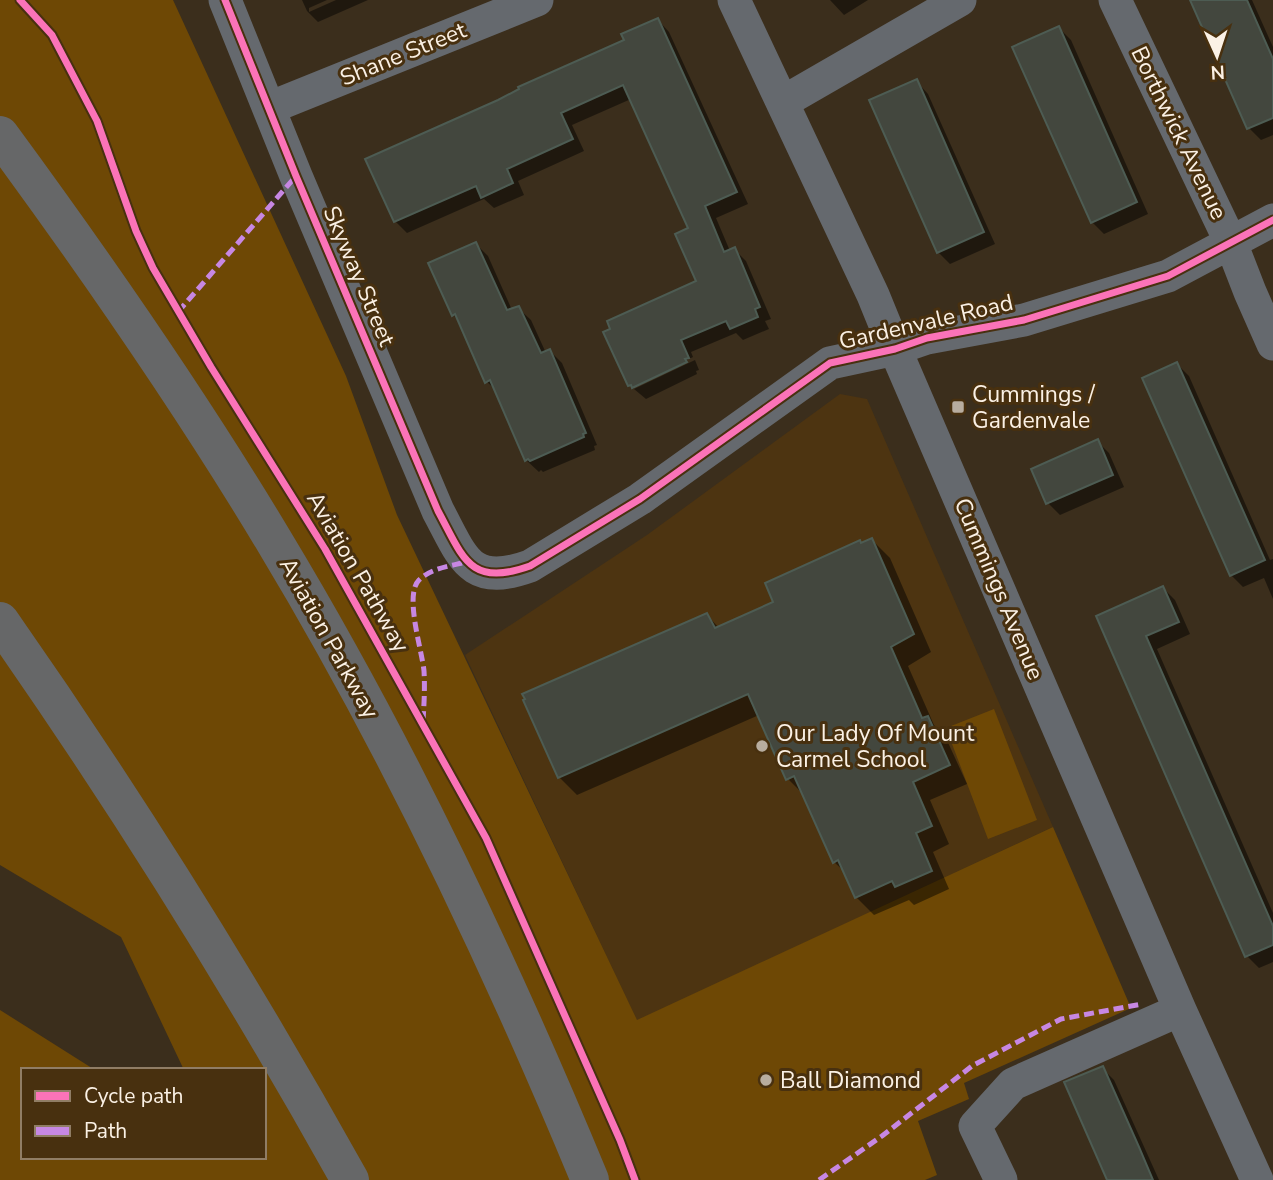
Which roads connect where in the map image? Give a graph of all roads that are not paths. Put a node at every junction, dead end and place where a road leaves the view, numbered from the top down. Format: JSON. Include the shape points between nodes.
{"nodes":[{"id":1,"x":225,"y":0,"type":"edge"},
{"id":2,"x":537,"y":0,"type":"edge"},
{"id":3,"x":734,"y":0,"type":"edge"},
{"id":4,"x":960,"y":0,"type":"edge"},
{"id":5,"x":1115,"y":0,"type":"edge"},
{"id":6,"x":783,"y":102,"type":"junction"},
{"id":7,"x":269,"y":108,"type":"junction"},
{"id":8,"x":0,"y":135,"type":"edge"},
{"id":9,"x":1273,"y":220,"type":"edge"},
{"id":10,"x":1231,"y":243,"type":"junction"},
{"id":11,"x":1273,"y":344,"type":"edge"},
{"id":12,"x":895,"y":349,"type":"junction"},
{"id":13,"x":466,"y":562,"type":"joint"},
{"id":14,"x":0,"y":621,"type":"edge"},
{"id":15,"x":1180,"y":1010,"type":"junction"},
{"id":16,"x":350,"y":1180,"type":"edge"},
{"id":17,"x":590,"y":1180,"type":"edge"},
{"id":18,"x":1001,"y":1180,"type":"edge"},
{"id":19,"x":1257,"y":1180,"type":"edge"}],
"edges":[{"from":1,"to":7,"type":"street","name":"Skyway Street"},
{"from":2,"to":7,"type":"street","name":"Shane Street"},
{"from":3,"to":6,"type":"street","name":"Cummings Avenue"},
{"from":4,"to":6,"type":"street"},
{"from":5,"to":10,"type":"street","name":"Borthwick Avenue"},
{"from":6,"to":12,"type":"street","name":"Cummings Avenue"},
{"from":7,"to":13,"type":"street","name":"Skyway Street","via":[[438,511]]},
{"from":8,"to":17,"type":"main road","name":"Aviation Parkway","via":[[172,379],[331,640],[458,879]]},
{"from":9,"to":10,"type":"street","name":"Gardenvale Road"},
{"from":10,"to":11,"type":"street","name":"Borthwick Avenue"},
{"from":10,"to":12,"type":"street","name":"Gardenvale Road","via":[[1168,276],[1024,320],[927,338]]},
{"from":12,"to":13,"type":"street","name":"Gardenvale Road","via":[[830,363],[640,499],[530,566],[491,573]]},
{"from":12,"to":15,"type":"street","name":"Cummings Avenue"},
{"from":14,"to":16,"type":"main road","via":[[178,887]]},
{"from":15,"to":18,"type":"street","via":[[1013,1084],[975,1126]]},
{"from":15,"to":19,"type":"street","name":"Cummings Avenue"}]}
